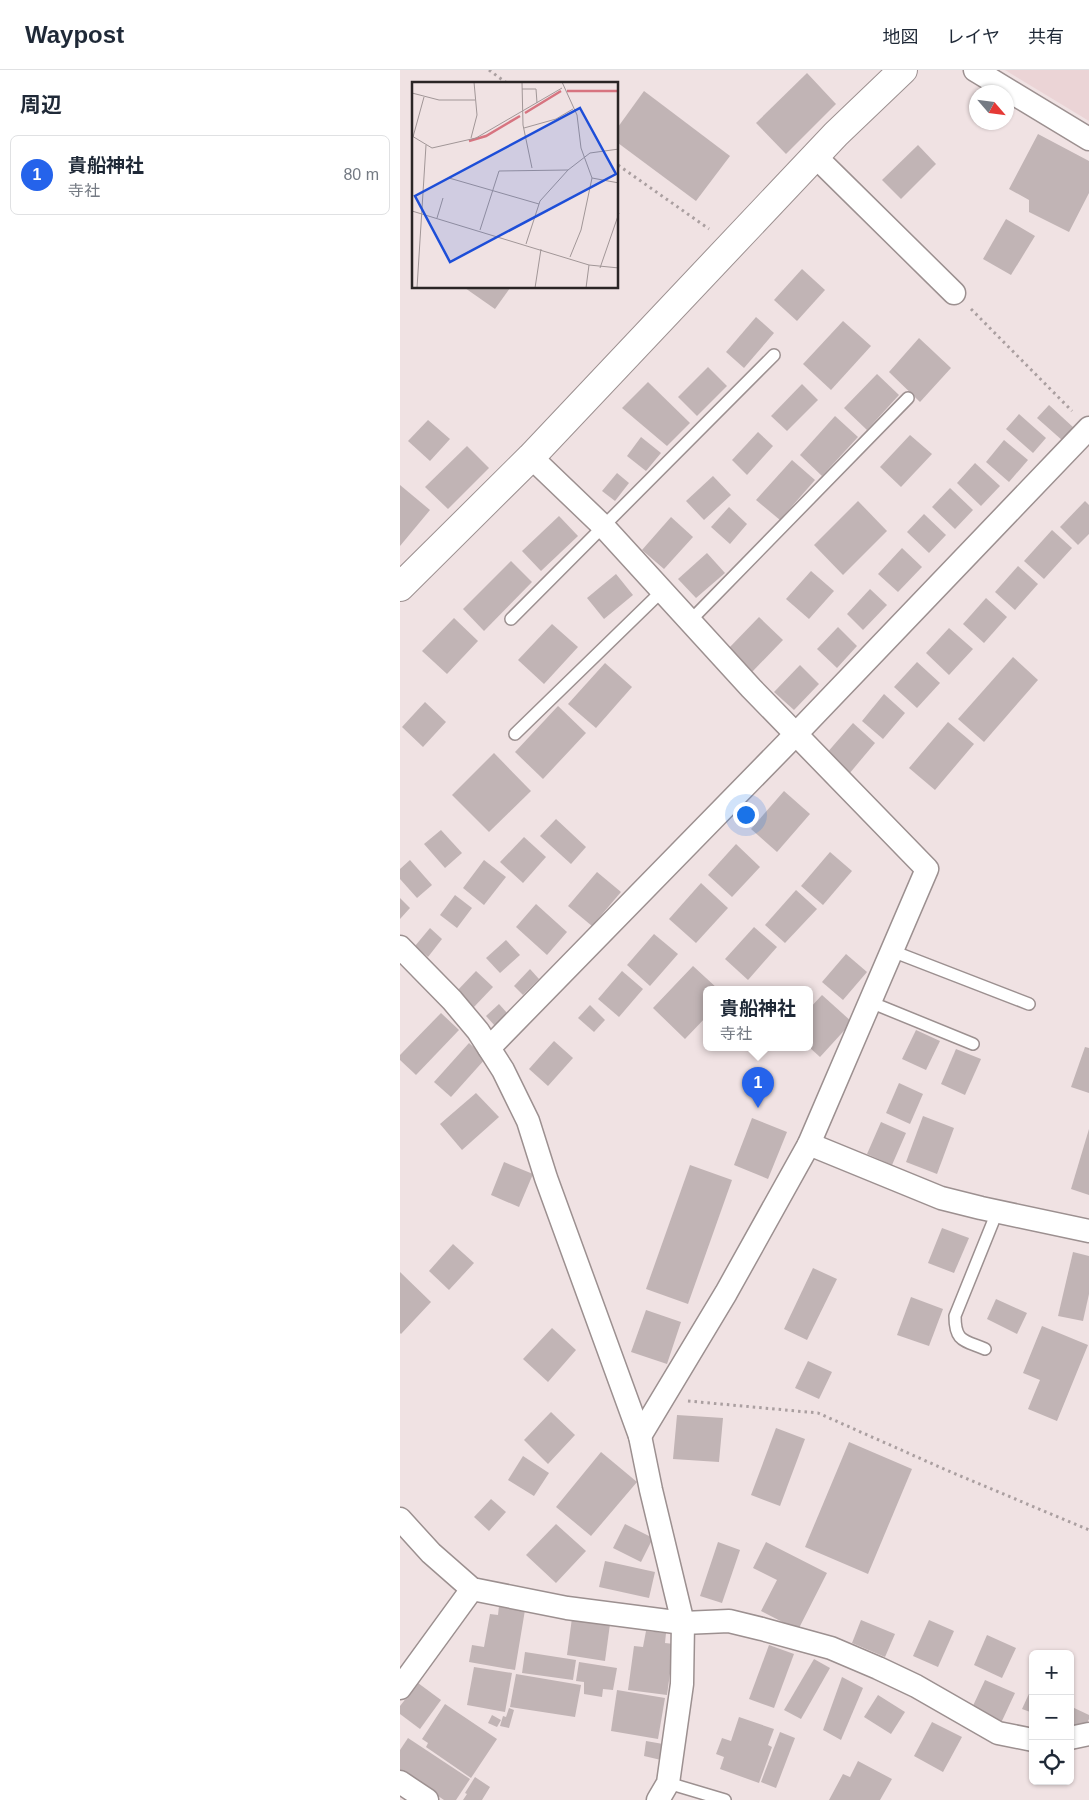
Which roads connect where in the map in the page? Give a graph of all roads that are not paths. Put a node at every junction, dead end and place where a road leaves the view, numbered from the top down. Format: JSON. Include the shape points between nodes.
{"nodes":[{"id":1,"x":903,"y":70,"type":"edge"},
{"id":2,"x":975,"y":70,"type":"edge"},
{"id":3,"x":1089,"y":139,"type":"edge"},
{"id":4,"x":816,"y":157,"type":"junction"},
{"id":5,"x":954,"y":293,"type":"road end"},
{"id":6,"x":774,"y":355,"type":"dead end"},
{"id":7,"x":908,"y":398,"type":"dead end"},
{"id":8,"x":1089,"y":429,"type":"edge"},
{"id":9,"x":531,"y":457,"type":"junction"},
{"id":10,"x":603,"y":526,"type":"junction"},
{"id":11,"x":400,"y":587,"type":"edge"},
{"id":12,"x":662,"y":591,"type":"junction"},
{"id":13,"x":510,"y":619,"type":"dead end"},
{"id":14,"x":690,"y":621,"type":"junction"},
{"id":15,"x":515,"y":734,"type":"dead end"},
{"id":16,"x":796,"y":734,"type":"junction"},
{"id":17,"x":400,"y":947,"type":"edge"},
{"id":18,"x":892,"y":951,"type":"junction"},
{"id":19,"x":870,"y":1002,"type":"junction"},
{"id":20,"x":1029,"y":1004,"type":"dead end"},
{"id":21,"x":973,"y":1044,"type":"dead end"},
{"id":22,"x":489,"y":1048,"type":"junction"},
{"id":23,"x":809,"y":1144,"type":"junction"},
{"id":24,"x":997,"y":1212,"type":"junction"},
{"id":25,"x":1089,"y":1232,"type":"edge"},
{"id":26,"x":985,"y":1349,"type":"dead end"},
{"id":27,"x":640,"y":1436,"type":"junction"},
{"id":28,"x":400,"y":1518,"type":"edge"},
{"id":29,"x":472,"y":1589,"type":"junction"},
{"id":30,"x":683,"y":1623,"type":"junction"},
{"id":31,"x":400,"y":1688,"type":"edge"},
{"id":32,"x":1089,"y":1734,"type":"edge"},
{"id":33,"x":1074,"y":1737,"type":"edge"},
{"id":34,"x":1029,"y":1739,"type":"edge"},
{"id":35,"x":400,"y":1782,"type":"edge"},
{"id":36,"x":663,"y":1791,"type":"edge"},
{"id":37,"x":427,"y":1800,"type":"edge"},
{"id":38,"x":726,"y":1800,"type":"edge"}],
"edges":[{"from":1,"to":4,"type":"street"},
{"from":2,"to":3,"type":"street"},
{"from":4,"to":5,"type":"street"},
{"from":4,"to":9,"type":"street"},
{"from":6,"to":10,"type":"lane"},
{"from":7,"to":14,"type":"lane"},
{"from":8,"to":16,"type":"street"},
{"from":9,"to":10,"type":"street"},
{"from":9,"to":11,"type":"street"},
{"from":10,"to":12,"type":"street"},
{"from":10,"to":13,"type":"lane"},
{"from":12,"to":14,"type":"street"},
{"from":12,"to":15,"type":"lane"},
{"from":14,"to":16,"type":"street"},
{"from":16,"to":18,"type":"street","via":[[927,869]]},
{"from":16,"to":22,"type":"street"},
{"from":17,"to":22,"type":"street","via":[[452,1000]]},
{"from":18,"to":19,"type":"street"},
{"from":18,"to":20,"type":"lane"},
{"from":19,"to":21,"type":"lane"},
{"from":19,"to":23,"type":"street"},
{"from":22,"to":27,"type":"street","via":[[528,1121]]},
{"from":23,"to":24,"type":"street","via":[[942,1198]]},
{"from":23,"to":27,"type":"street","via":[[726,1293]]},
{"from":24,"to":25,"type":"street"},
{"from":24,"to":26,"type":"lane","via":[[955,1316],[955,1331],[961,1339]]},
{"from":27,"to":30,"type":"street"},
{"from":28,"to":29,"type":"street","via":[[431,1553]]},
{"from":29,"to":30,"type":"street","via":[[567,1608]]},
{"from":29,"to":31,"type":"street"},
{"from":30,"to":34,"type":"street","via":[[729,1621],[831,1648],[916,1686],[998,1733]]},
{"from":30,"to":36,"type":"street","via":[[682,1684]]},
{"from":32,"to":33,"type":"street"},
{"from":35,"to":37,"type":"street"},
{"from":36,"to":38,"type":"lane"}]}
